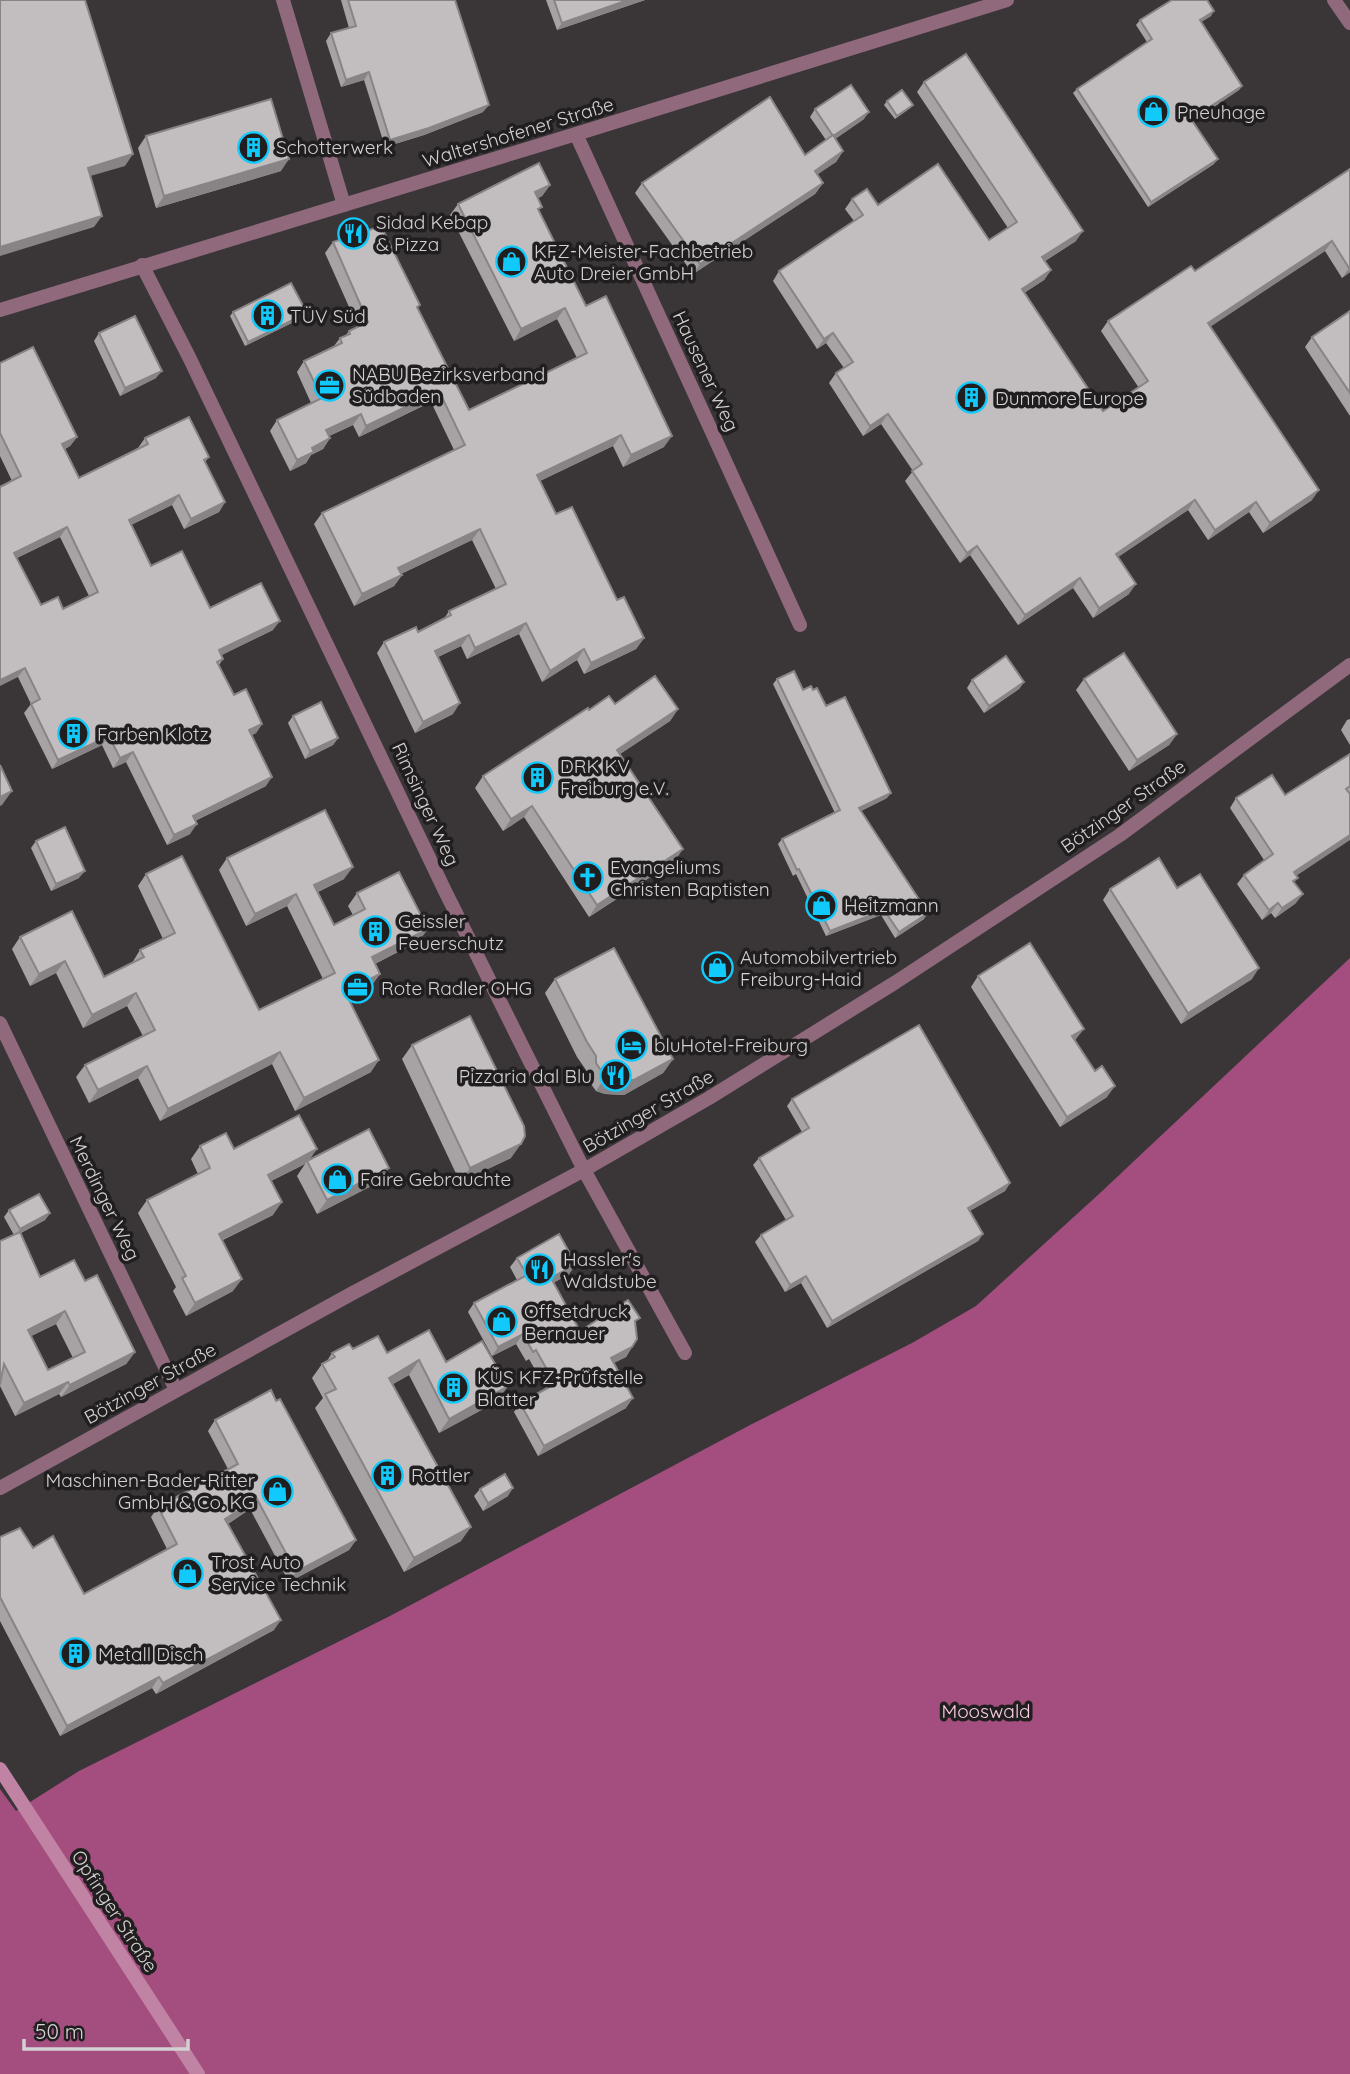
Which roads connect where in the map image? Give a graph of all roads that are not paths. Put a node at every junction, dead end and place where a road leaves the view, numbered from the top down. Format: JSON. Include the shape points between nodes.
{"nodes":[{"id":1,"x":283,"y":0,"type":"edge"},
{"id":2,"x":1006,"y":0,"type":"edge"},
{"id":3,"x":1334,"y":0,"type":"edge"},
{"id":4,"x":1350,"y":23,"type":"edge"},
{"id":5,"x":576,"y":134,"type":"junction"},
{"id":6,"x":344,"y":205,"type":"junction"},
{"id":7,"x":142,"y":265,"type":"junction"},
{"id":8,"x":0,"y":310,"type":"edge"},
{"id":9,"x":800,"y":625,"type":"dead end"},
{"id":10,"x":1350,"y":665,"type":"edge"},
{"id":11,"x":0,"y":1023,"type":"edge"},
{"id":12,"x":584,"y":1170,"type":"junction"},
{"id":13,"x":685,"y":1353,"type":"dead end"},
{"id":14,"x":176,"y":1390,"type":"junction"},
{"id":15,"x":0,"y":1488,"type":"edge"},
{"id":16,"x":0,"y":1769,"type":"edge"},
{"id":17,"x":198,"y":2074,"type":"edge"}],
"edges":[{"from":1,"to":6,"type":"street"},
{"from":2,"to":5,"type":"street","name":"Waltershofener Straße"},
{"from":3,"to":4,"type":"street"},
{"from":5,"to":6,"type":"street","name":"Waltershofener Straße"},
{"from":5,"to":9,"type":"street","name":"Hausener Weg"},
{"from":6,"to":7,"type":"street","name":"Waltershofener Straße"},
{"from":7,"to":8,"type":"street","name":"Waltershofener Straße"},
{"from":7,"to":12,"type":"street","name":"Rimsinger Weg"},
{"from":10,"to":12,"type":"street","name":"Bötzinger Straße","via":[[1120,835],[886,988]]},
{"from":11,"to":14,"type":"street","name":"Merdinger Weg"},
{"from":12,"to":13,"type":"street","name":"Rimsinger Weg"},
{"from":12,"to":14,"type":"street","name":"Bötzinger Straße"},
{"from":14,"to":15,"type":"street","name":"Bötzinger Straße"},
{"from":16,"to":17,"type":"main road","name":"Opfinger Straße"}]}
